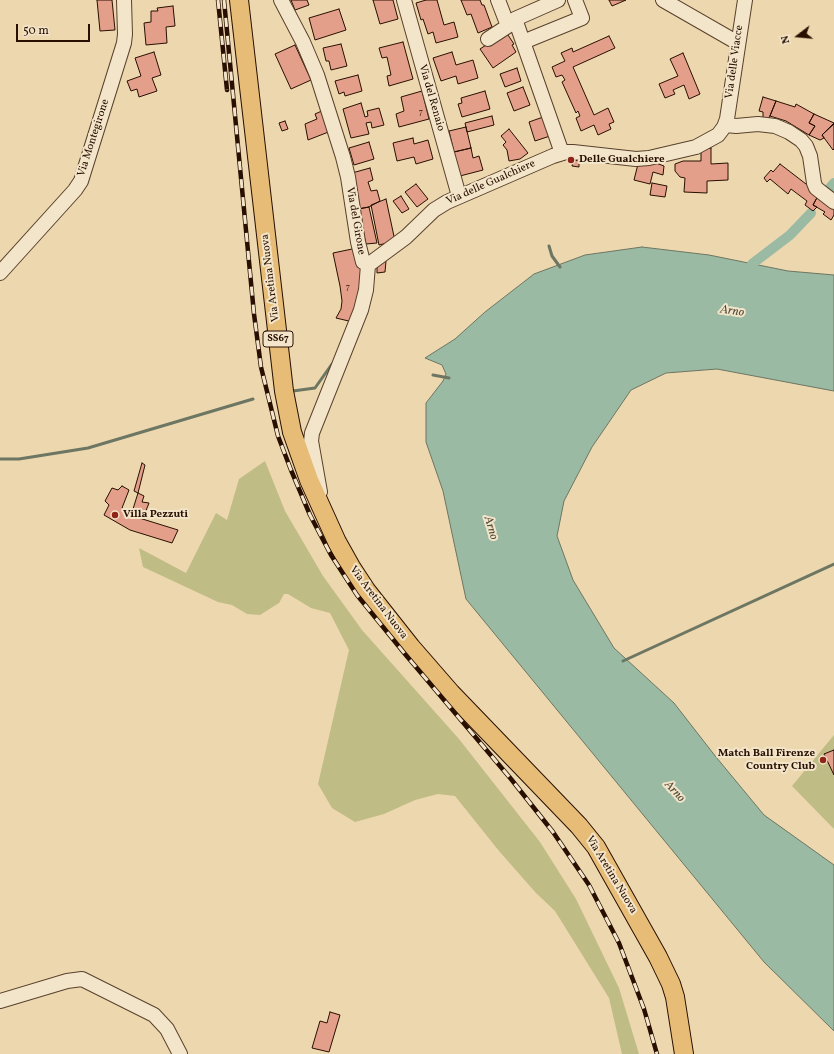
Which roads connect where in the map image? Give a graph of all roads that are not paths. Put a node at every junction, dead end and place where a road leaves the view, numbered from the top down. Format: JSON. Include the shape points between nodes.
{"nodes":[{"id":1,"x":124,"y":0,"type":"edge"},
{"id":2,"x":239,"y":0,"type":"edge"},
{"id":3,"x":281,"y":0,"type":"edge"},
{"id":4,"x":404,"y":0,"type":"edge"},
{"id":5,"x":498,"y":0,"type":"edge"},
{"id":6,"x":558,"y":0,"type":"edge"},
{"id":7,"x":574,"y":0,"type":"edge"},
{"id":8,"x":663,"y":0,"type":"edge"},
{"id":9,"x":745,"y":0,"type":"edge"},
{"id":10,"x":488,"y":39,"type":"dead end"},
{"id":11,"x":523,"y":42,"type":"junction"},
{"id":12,"x":738,"y":43,"type":"junction"},
{"id":13,"x":726,"y":124,"type":"junction"},
{"id":14,"x":562,"y":153,"type":"junction"},
{"id":15,"x":459,"y":196,"type":"junction"},
{"id":16,"x":834,"y":202,"type":"edge"},
{"id":17,"x":368,"y":265,"type":"junction"},
{"id":18,"x":0,"y":273,"type":"edge"},
{"id":19,"x":323,"y":512,"type":"junction"},
{"id":20,"x":0,"y":1001,"type":"edge"},
{"id":21,"x":180,"y":1054,"type":"edge"},
{"id":22,"x":684,"y":1054,"type":"edge"}],
"edges":[{"from":1,"to":18,"type":"street","name":"Via Montegirone","via":[[124,44],[81,181]]},
{"from":2,"to":19,"type":"main road","name":"Via Aretina Nuova","number":"SS67","via":[[284,391],[294,439]]},
{"from":3,"to":17,"type":"street","name":"Via del Girone","via":[[317,75],[348,177],[363,262]]},
{"from":4,"to":15,"type":"street","name":"Via del Renaio"},
{"from":5,"to":10,"type":"street","via":[[508,26]]},
{"from":6,"to":11,"type":"street","via":[[515,19]]},
{"from":7,"to":11,"type":"street","via":[[582,18]]},
{"from":8,"to":12,"type":"street"},
{"from":9,"to":12,"type":"street","name":"Via delle Viacce"},
{"from":11,"to":14,"type":"street"},
{"from":12,"to":13,"type":"street","name":"Via delle Viacce"},
{"from":13,"to":14,"type":"street","name":"Via delle Gualchiere","via":[[720,133],[703,144],[649,158]]},
{"from":13,"to":16,"type":"street","via":[[775,126],[801,140],[810,156],[816,188]]},
{"from":14,"to":15,"type":"street","name":"Via delle Gualchiere"},
{"from":15,"to":17,"type":"street","name":"Via delle Gualchiere","via":[[434,210],[406,236]]},
{"from":17,"to":19,"type":"street","name":"Via del Girone","via":[[361,310],[312,433],[311,441]]},
{"from":19,"to":22,"type":"main road","name":"Via Aretina Nuova","number":"SS67","via":[[350,567],[411,647],[596,847],[671,984]]},
{"from":20,"to":21,"type":"street","via":[[82,979],[154,1015],[168,1029]]}]}
